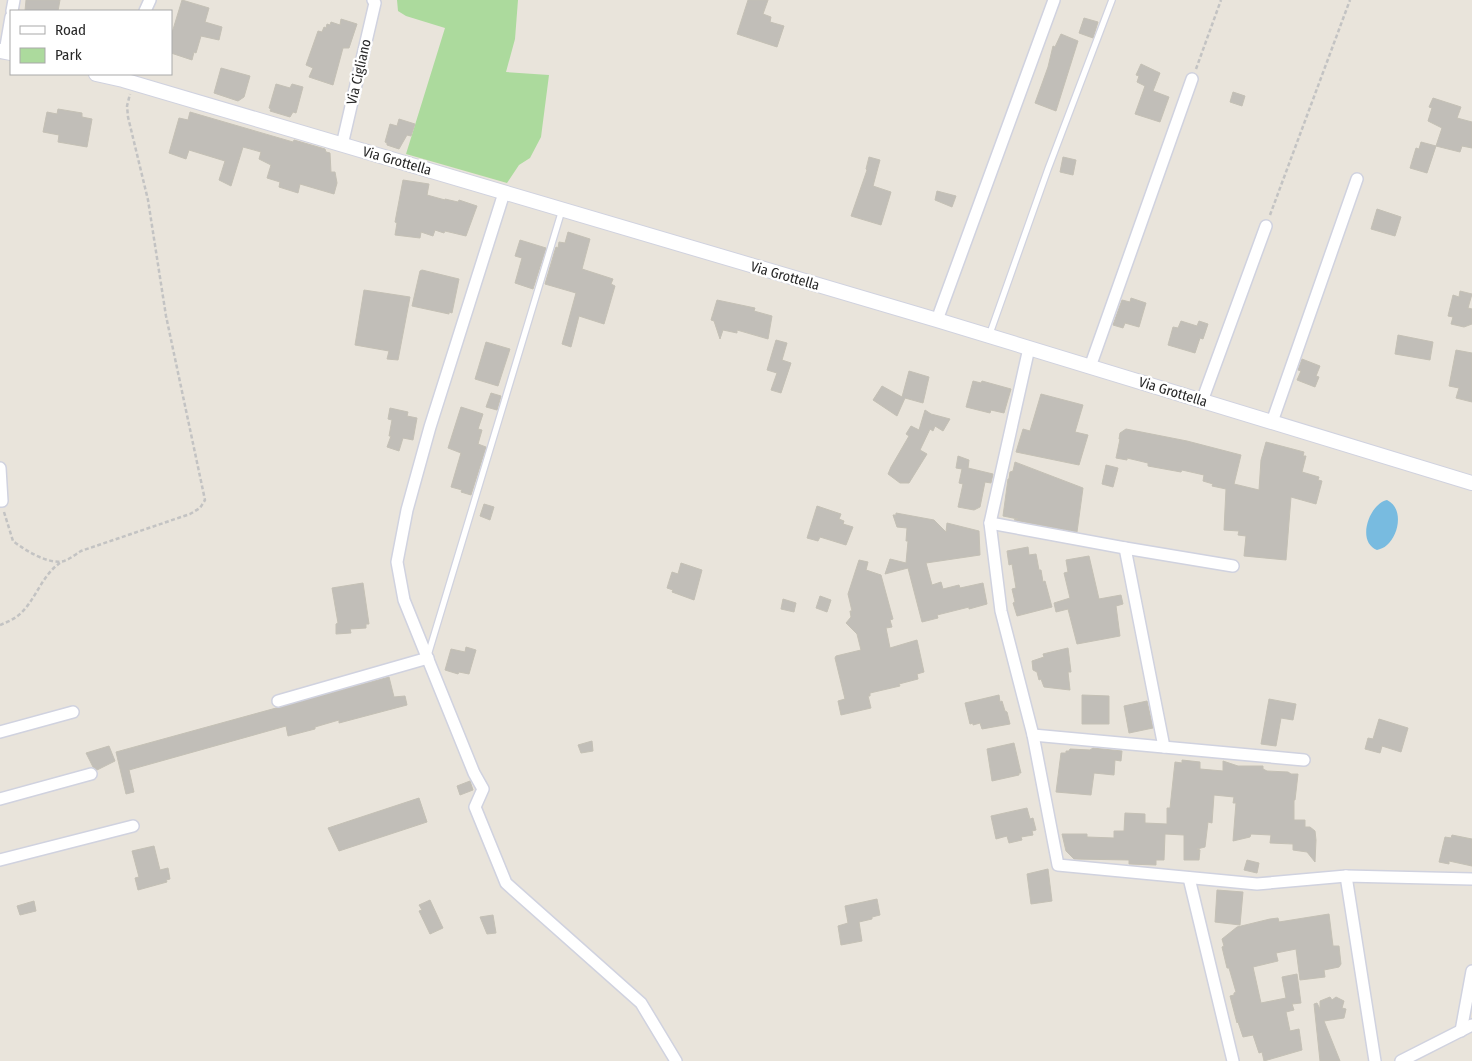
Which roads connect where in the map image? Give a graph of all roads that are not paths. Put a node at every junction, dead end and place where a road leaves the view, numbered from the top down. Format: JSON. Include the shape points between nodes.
{"nodes":[{"id":1,"x":373,"y":0,"type":"edge"},
{"id":2,"x":1054,"y":0,"type":"edge"},
{"id":3,"x":1112,"y":0,"type":"edge"},
{"id":4,"x":10,"y":23,"type":"edge"},
{"id":5,"x":5,"y":52,"type":"edge"},
{"id":6,"x":100,"y":75,"type":"edge"},
{"id":7,"x":1192,"y":79,"type":"road end"},
{"id":8,"x":342,"y":145,"type":"junction"},
{"id":9,"x":1357,"y":179,"type":"dead end"},
{"id":10,"x":504,"y":193,"type":"junction"},
{"id":11,"x":562,"y":210,"type":"junction"},
{"id":12,"x":1266,"y":226,"type":"road end"},
{"id":13,"x":937,"y":320,"type":"junction"},
{"id":14,"x":989,"y":336,"type":"junction"},
{"id":15,"x":1029,"y":348,"type":"junction"},
{"id":16,"x":1090,"y":367,"type":"junction"},
{"id":17,"x":1202,"y":401,"type":"junction"},
{"id":18,"x":1272,"y":422,"type":"junction"},
{"id":19,"x":0,"y":468,"type":"edge"},
{"id":20,"x":1472,"y":483,"type":"edge"},
{"id":21,"x":1,"y":501,"type":"edge"},
{"id":22,"x":990,"y":523,"type":"junction"},
{"id":23,"x":1125,"y":548,"type":"junction"},
{"id":24,"x":1232,"y":566,"type":"dead end"},
{"id":25,"x":428,"y":658,"type":"junction"},
{"id":26,"x":278,"y":701,"type":"dead end"},
{"id":27,"x":73,"y":712,"type":"dead end"},
{"id":28,"x":0,"y":732,"type":"edge"},
{"id":29,"x":1033,"y":735,"type":"junction"},
{"id":30,"x":1164,"y":747,"type":"junction"},
{"id":31,"x":1304,"y":760,"type":"dead end"},
{"id":32,"x":91,"y":774,"type":"dead end"},
{"id":33,"x":0,"y":799,"type":"edge"},
{"id":34,"x":133,"y":826,"type":"dead end"},
{"id":35,"x":0,"y":860,"type":"edge"},
{"id":36,"x":1346,"y":876,"type":"junction"},
{"id":37,"x":1189,"y":878,"type":"junction"},
{"id":38,"x":1472,"y":879,"type":"edge"},
{"id":39,"x":1472,"y":971,"type":"edge"},
{"id":40,"x":1472,"y":1026,"type":"edge"},
{"id":41,"x":1461,"y":1031,"type":"junction"},
{"id":42,"x":676,"y":1061,"type":"edge"},
{"id":43,"x":1233,"y":1061,"type":"edge"},
{"id":44,"x":1375,"y":1061,"type":"edge"},
{"id":45,"x":1400,"y":1061,"type":"edge"}],
"edges":[{"from":1,"to":8,"type":"street","name":"Via Cigliano","via":[[375,3]]},
{"from":2,"to":13,"type":"street"},
{"from":3,"to":14,"type":"lane"},
{"from":4,"to":5,"type":"street"},
{"from":6,"to":8,"type":"street","name":"Via Grottella"},
{"from":7,"to":16,"type":"street"},
{"from":8,"to":10,"type":"street","name":"Via Grottella"},
{"from":9,"to":18,"type":"street"},
{"from":10,"to":11,"type":"street","name":"Via Grottella"},
{"from":10,"to":25,"type":"street","via":[[430,427],[407,510],[398,562],[404,600]]},
{"from":11,"to":13,"type":"street","name":"Via Grottella"},
{"from":11,"to":25,"type":"lane"},
{"from":12,"to":17,"type":"street"},
{"from":13,"to":14,"type":"street","name":"Via Grottella"},
{"from":14,"to":15,"type":"street","name":"Via Grottella"},
{"from":15,"to":16,"type":"street","name":"Via Grottella"},
{"from":15,"to":22,"type":"street"},
{"from":16,"to":17,"type":"street","name":"Via Grottella"},
{"from":17,"to":18,"type":"street","name":"Via Grottella"},
{"from":18,"to":20,"type":"street","name":"Via Grottella"},
{"from":19,"to":21,"type":"street"},
{"from":22,"to":23,"type":"street"},
{"from":22,"to":29,"type":"street","via":[[1001,611]]},
{"from":23,"to":24,"type":"street"},
{"from":23,"to":30,"type":"street"},
{"from":25,"to":26,"type":"street"},
{"from":25,"to":42,"type":"street","via":[[483,789],[476,807],[506,883],[640,1003]]},
{"from":27,"to":28,"type":"street"},
{"from":29,"to":30,"type":"street"},
{"from":29,"to":37,"type":"street","via":[[1058,865]]},
{"from":30,"to":31,"type":"street"},
{"from":32,"to":33,"type":"street"},
{"from":34,"to":35,"type":"street"},
{"from":36,"to":37,"type":"street","via":[[1257,884]]},
{"from":36,"to":38,"type":"street"},
{"from":36,"to":44,"type":"street"},
{"from":37,"to":43,"type":"street"},
{"from":39,"to":41,"type":"street"},
{"from":40,"to":41,"type":"street"},
{"from":41,"to":45,"type":"street"}]}
